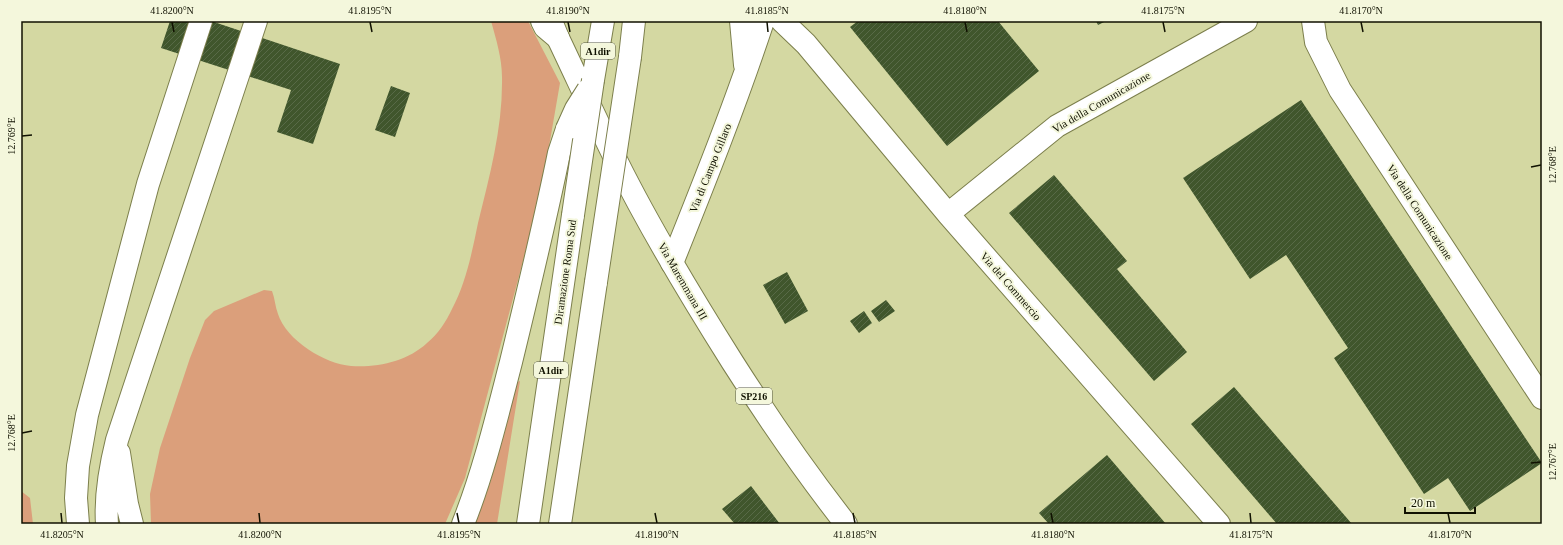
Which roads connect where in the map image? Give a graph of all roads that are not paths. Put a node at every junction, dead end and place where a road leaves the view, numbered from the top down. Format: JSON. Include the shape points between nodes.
{"nodes":[{"id":1,"x":201,"y":21,"type":"edge"},
{"id":2,"x":256,"y":21,"type":"edge"},
{"id":3,"x":542,"y":21,"type":"edge"},
{"id":4,"x":602,"y":21,"type":"edge"},
{"id":5,"x":634,"y":21,"type":"edge"},
{"id":6,"x":741,"y":21,"type":"edge"},
{"id":7,"x":763,"y":21,"type":"edge"},
{"id":8,"x":782,"y":21,"type":"edge"},
{"id":9,"x":797,"y":21,"type":"edge"},
{"id":10,"x":1246,"y":21,"type":"edge"},
{"id":11,"x":1313,"y":21,"type":"edge"},
{"id":12,"x":554,"y":30,"type":"edge"},
{"id":13,"x":806,"y":44,"type":"junction"},
{"id":14,"x":746,"y":72,"type":"junction"},
{"id":15,"x":594,"y":80,"type":"junction"},
{"id":16,"x":948,"y":214,"type":"junction"},
{"id":17,"x":672,"y":263,"type":"junction"},
{"id":18,"x":1542,"y":398,"type":"edge"},
{"id":19,"x":117,"y":440,"type":"junction"},
{"id":20,"x":78,"y":524,"type":"edge"},
{"id":21,"x":107,"y":524,"type":"edge"},
{"id":22,"x":132,"y":524,"type":"edge"},
{"id":23,"x":463,"y":524,"type":"edge"},
{"id":24,"x":528,"y":524,"type":"edge"},
{"id":25,"x":560,"y":524,"type":"edge"},
{"id":26,"x":846,"y":524,"type":"edge"},
{"id":27,"x":1219,"y":524,"type":"edge"}],
"edges":[{"from":1,"to":20,"type":"main road","via":[[148,184],[87,415],[78,466]]},
{"from":2,"to":19,"type":"main road"},
{"from":3,"to":12,"type":"main road","via":[[545,27]]},
{"from":4,"to":15,"type":"main road","name":"Diramazione Roma Sud","number":"A1dir"},
{"from":5,"to":25,"type":"main road","number":"A1dir","bridge":true},
{"from":6,"to":14,"type":"main road"},
{"from":7,"to":14,"type":"main road","name":"Via di Campo Gillaro"},
{"from":8,"to":13,"type":"main road","name":"Via del Commercio"},
{"from":9,"to":13,"type":"main road","name":"Via del Commercio"},
{"from":10,"to":16,"type":"main road","name":"Via della Comunicazione","via":[[1056,126]]},
{"from":11,"to":18,"type":"main road","name":"Via della Comunicazione","via":[[1316,42],[1340,90]]},
{"from":12,"to":17,"type":"main road","name":"Via Maremmana III","number":"SP216","via":[[619,165]]},
{"from":13,"to":16,"type":"main road","name":"Via del Commercio"},
{"from":14,"to":17,"type":"main road","name":"Via di Campo Gillaro"},
{"from":15,"to":23,"type":"main road","bridge":true,"via":[[570,121],[561,148],[501,401],[479,480]]},
{"from":15,"to":24,"type":"main road","name":"Diramazione Roma Sud","number":"A1dir","bridge":true},
{"from":16,"to":27,"type":"main road","name":"Via del Commercio"},
{"from":17,"to":26,"type":"main road","name":"Via Maremmana III","number":"SP216","via":[[750,390]]},
{"from":19,"to":21,"type":"main road","via":[[109,475]]},
{"from":19,"to":22,"type":"main road"}]}
